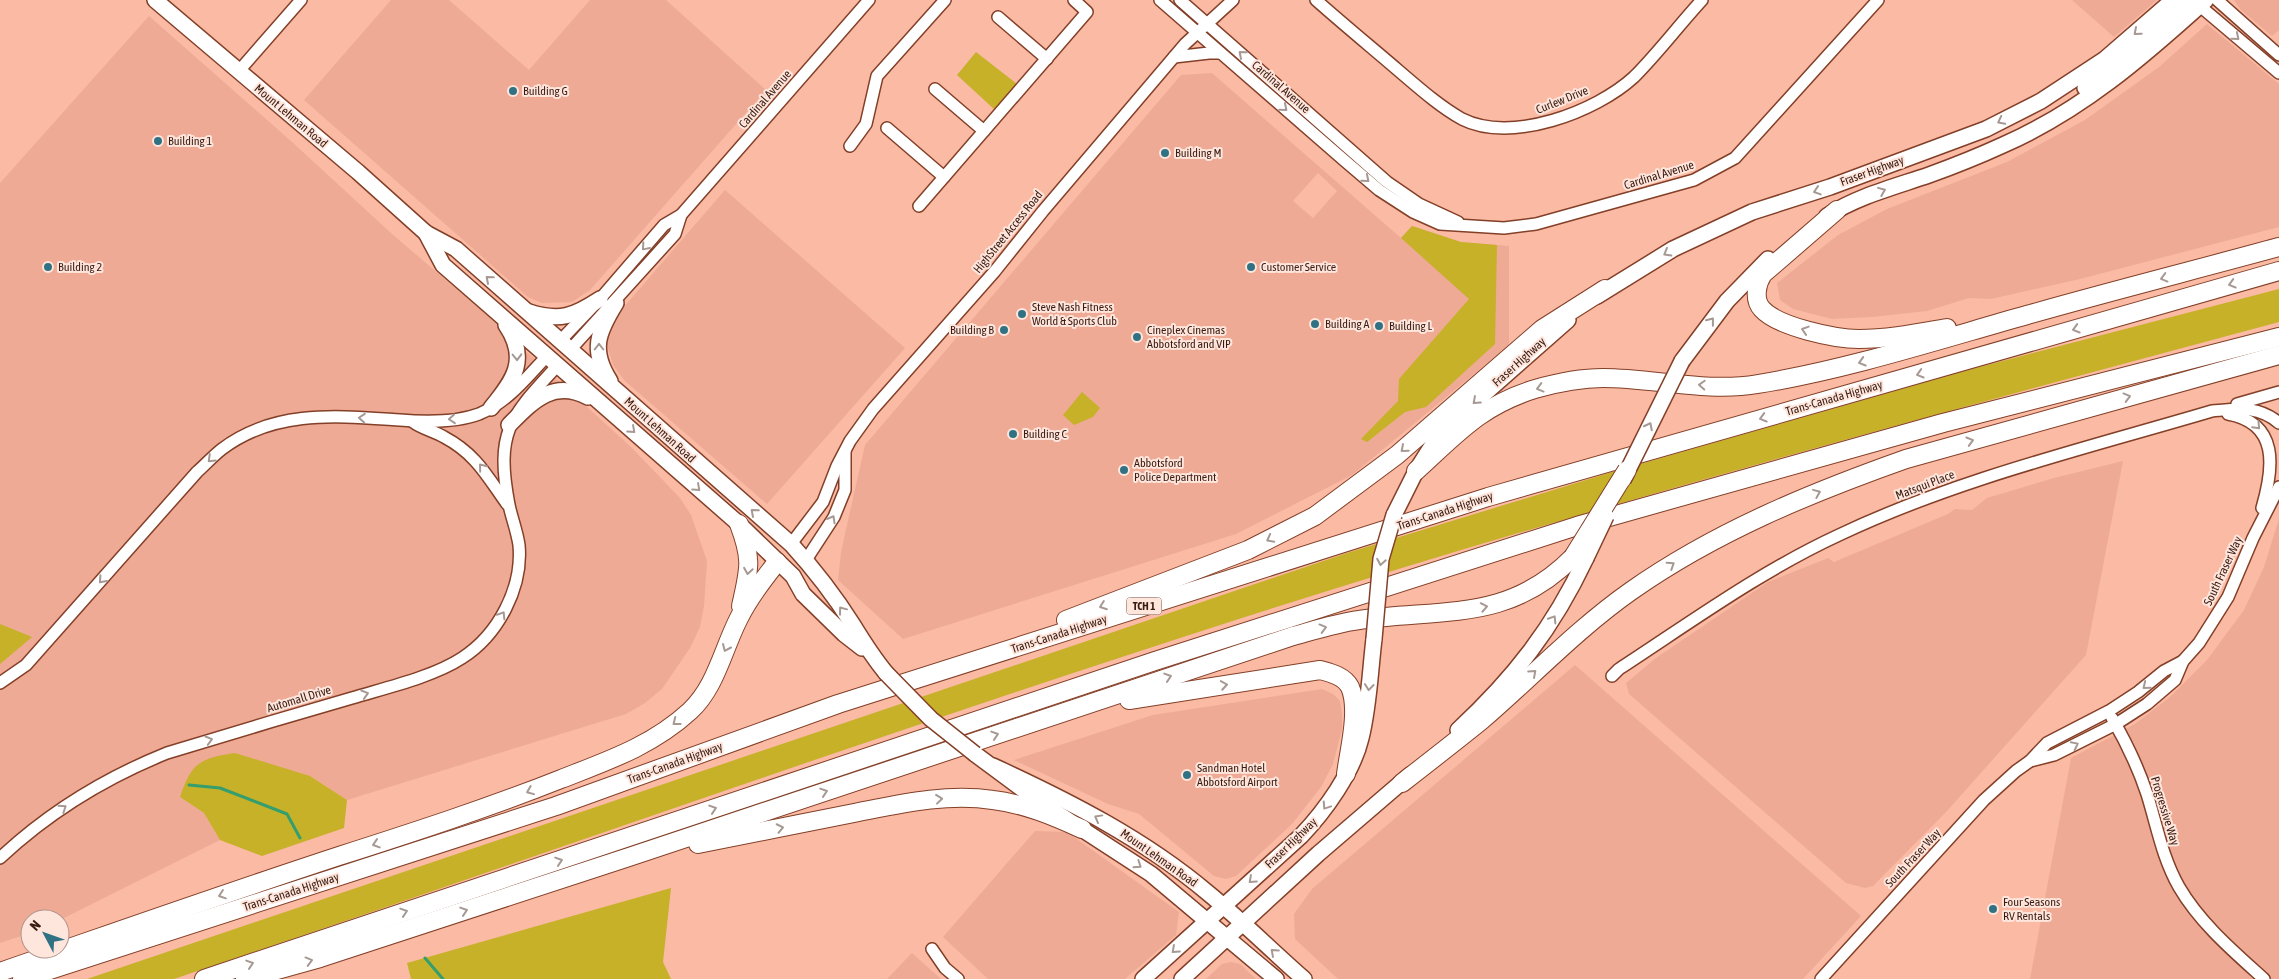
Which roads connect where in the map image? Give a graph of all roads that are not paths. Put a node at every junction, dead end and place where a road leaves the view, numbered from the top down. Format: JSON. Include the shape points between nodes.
{"nodes":[{"id":1,"x":155,"y":0,"type":"edge"},
{"id":2,"x":301,"y":0,"type":"edge"},
{"id":3,"x":868,"y":0,"type":"edge"},
{"id":4,"x":945,"y":0,"type":"edge"},
{"id":5,"x":1074,"y":0,"type":"edge"},
{"id":6,"x":1160,"y":0,"type":"edge"},
{"id":7,"x":1180,"y":0,"type":"edge"},
{"id":8,"x":1233,"y":0,"type":"edge"},
{"id":9,"x":1316,"y":0,"type":"edge"},
{"id":10,"x":1702,"y":0,"type":"edge"},
{"id":11,"x":1878,"y":0,"type":"edge"},
{"id":12,"x":2173,"y":0,"type":"edge"},
{"id":13,"x":2217,"y":0,"type":"edge"},
{"id":14,"x":2196,"y":1,"type":"edge"},
{"id":15,"x":998,"y":18,"type":"dead end"},
{"id":16,"x":1208,"y":24,"type":"junction"},
{"id":17,"x":1198,"y":32,"type":"junction"},
{"id":18,"x":1220,"y":53,"type":"junction"},
{"id":19,"x":2279,"y":55,"type":"edge"},
{"id":20,"x":1174,"y":57,"type":"junction"},
{"id":21,"x":1047,"y":59,"type":"junction"},
{"id":22,"x":238,"y":72,"type":"junction"},
{"id":23,"x":2279,"y":72,"type":"edge"},
{"id":24,"x":935,"y":89,"type":"dead end"},
{"id":25,"x":888,"y":128,"type":"dead end"},
{"id":26,"x":984,"y":131,"type":"junction"},
{"id":27,"x":850,"y":146,"type":"dead end"},
{"id":28,"x":944,"y":177,"type":"junction"},
{"id":29,"x":919,"y":206,"type":"dead end"},
{"id":30,"x":1837,"y":210,"type":"junction"},
{"id":31,"x":681,"y":215,"type":"junction"},
{"id":32,"x":1466,"y":226,"type":"junction"},
{"id":33,"x":426,"y":233,"type":"junction"},
{"id":34,"x":2279,"y":247,"type":"edge"},
{"id":35,"x":2279,"y":271,"type":"edge"},
{"id":36,"x":1606,"y":289,"type":"junction"},
{"id":37,"x":600,"y":299,"type":"junction"},
{"id":38,"x":616,"y":303,"type":"junction"},
{"id":39,"x":2060,"y":306,"type":"junction"},
{"id":40,"x":526,"y":310,"type":"junction"},
{"id":41,"x":498,"y":313,"type":"junction"},
{"id":42,"x":2279,"y":338,"type":"edge"},
{"id":43,"x":565,"y":346,"type":"junction"},
{"id":44,"x":2279,"y":355,"type":"edge"},
{"id":45,"x":552,"y":360,"type":"junction"},
{"id":46,"x":616,"y":390,"type":"junction"},
{"id":47,"x":2279,"y":392,"type":"edge"},
{"id":48,"x":603,"y":404,"type":"junction"},
{"id":49,"x":491,"y":408,"type":"junction"},
{"id":50,"x":2212,"y":411,"type":"junction"},
{"id":51,"x":411,"y":421,"type":"junction"},
{"id":52,"x":2279,"y":422,"type":"edge"},
{"id":53,"x":509,"y":425,"type":"junction"},
{"id":54,"x":846,"y":452,"type":"junction"},
{"id":55,"x":1627,"y":470,"type":"joint"},
{"id":56,"x":1416,"y":471,"type":"junction"},
{"id":57,"x":2279,"y":487,"type":"edge"},
{"id":58,"x":509,"y":507,"type":"junction"},
{"id":59,"x":739,"y":524,"type":"junction"},
{"id":60,"x":2253,"y":538,"type":"junction"},
{"id":61,"x":791,"y":544,"type":"junction"},
{"id":62,"x":1579,"y":558,"type":"junction"},
{"id":63,"x":806,"y":560,"type":"junction"},
{"id":64,"x":778,"y":562,"type":"junction"},
{"id":65,"x":793,"y":576,"type":"junction"},
{"id":66,"x":739,"y":619,"type":"junction"},
{"id":67,"x":868,"y":651,"type":"junction"},
{"id":68,"x":2183,"y":661,"type":"junction"},
{"id":69,"x":1612,"y":676,"type":"dead end"},
{"id":70,"x":0,"y":683,"type":"edge"},
{"id":71,"x":838,"y":704,"type":"junction"},
{"id":72,"x":2109,"y":711,"type":"junction"},
{"id":73,"x":1055,"y":715,"type":"junction"},
{"id":74,"x":2116,"y":724,"type":"junction"},
{"id":75,"x":2030,"y":761,"type":"junction"},
{"id":76,"x":993,"y":766,"type":"junction"},
{"id":77,"x":1346,"y":774,"type":"junction"},
{"id":78,"x":1402,"y":783,"type":"junction"},
{"id":79,"x":1082,"y":829,"type":"junction"},
{"id":80,"x":629,"y":857,"type":"junction"},
{"id":81,"x":0,"y":858,"type":"edge"},
{"id":82,"x":1223,"y":906,"type":"junction"},
{"id":83,"x":1206,"y":922,"type":"junction"},
{"id":84,"x":1243,"y":925,"type":"junction"},
{"id":85,"x":1228,"y":939,"type":"junction"},
{"id":86,"x":932,"y":949,"type":"dead end"},
{"id":87,"x":0,"y":972,"type":"edge"},
{"id":88,"x":22,"y":979,"type":"edge"},
{"id":89,"x":204,"y":979,"type":"edge"},
{"id":90,"x":245,"y":979,"type":"edge"},
{"id":91,"x":958,"y":979,"type":"edge"},
{"id":92,"x":1143,"y":979,"type":"edge"},
{"id":93,"x":1182,"y":979,"type":"edge"},
{"id":94,"x":1276,"y":979,"type":"edge"},
{"id":95,"x":1304,"y":979,"type":"edge"},
{"id":96,"x":1821,"y":979,"type":"edge"},
{"id":97,"x":2264,"y":979,"type":"edge"}],
"edges":[{"from":1,"to":22,"type":"main road","name":"Mount Lehman Road"},
{"from":2,"to":22,"type":"street"},
{"from":3,"to":31,"type":"street","name":"Cardinal Avenue"},
{"from":4,"to":27,"type":"street","via":[[878,76],[866,124]]},
{"from":5,"to":21,"type":"street","via":[[1087,12]]},
{"from":6,"to":17,"type":"street","name":"Cardinal Avenue"},
{"from":7,"to":16,"type":"street","name":"Cardinal Avenue"},
{"from":8,"to":16,"type":"street"},
{"from":9,"to":10,"type":"street","name":"Curlew Drive","via":[[1438,104],[1464,120],[1495,128],[1518,129],[1575,112],[1609,95],[1633,77]]},
{"from":11,"to":32,"type":"street","name":"Cardinal Avenue","via":[[1735,158],[1713,171],[1694,180],[1536,224],[1504,228]]},
{"from":12,"to":36,"type":"main road","name":"Fraser Highway","one_way":true,"via":[[2105,59],[2041,101],[1986,129],[1830,187],[1752,212],[1672,249]]},
{"from":13,"to":19,"type":"street"},
{"from":14,"to":23,"type":"street","one_way":true},
{"from":30,"to":14,"type":"main road","name":"Fraser Highway","one_way":true,"via":[[2018,138],[2056,119],[2148,53]]},
{"from":15,"to":21,"type":"street"},
{"from":16,"to":17,"type":"street"},
{"from":32,"to":16,"type":"street","name":"Cardinal Avenue","one_way":true,"via":[[1419,204],[1387,182]]},
{"from":17,"to":18,"type":"street","name":"Cardinal Avenue"},
{"from":17,"to":20,"type":"street","name":"HighStreet Access Road"},
{"from":18,"to":20,"type":"street"},
{"from":18,"to":32,"type":"street","name":"Cardinal Avenue","one_way":true,"via":[[1379,190],[1413,212],[1440,224]]},
{"from":20,"to":54,"type":"street","name":"HighStreet Access Road","via":[[995,271],[873,409]]},
{"from":21,"to":26,"type":"street"},
{"from":22,"to":33,"type":"main road","name":"Mount Lehman Road"},
{"from":24,"to":26,"type":"street"},
{"from":25,"to":28,"type":"street"},
{"from":26,"to":28,"type":"street"},
{"from":28,"to":29,"type":"street"},
{"from":39,"to":30,"type":"highway","one_way":true,"via":[[1938,330],[1858,339],[1825,336],[1805,330],[1761,309],[1757,300],[1757,283],[1763,274]]},
{"from":55,"to":30,"type":"main road","name":"Fraser Highway","one_way":true,"bridge":true,"via":[[1682,361],[1727,301],[1796,236]]},
{"from":31,"to":37,"type":"street","name":"Cardinal Avenue","one_way":true,"via":[[664,225]]},
{"from":31,"to":38,"type":"street","name":"Cardinal Avenue","via":[[675,234]]},
{"from":40,"to":33,"type":"main road","name":"Mount Lehman Road","one_way":true,"via":[[456,249]]},
{"from":33,"to":41,"type":"main road","name":"Mount Lehman Road","via":[[443,265]]},
{"from":34,"to":39,"type":"highway","one_way":true},
{"from":35,"to":71,"type":"highway","name":"Trans-Canada Highway","number":"TCH 1","one_way":true,"via":[[1488,497]]},
{"from":36,"to":56,"type":"main road","name":"Fraser Highway","one_way":true,"via":[[1450,424]]},
{"from":36,"to":71,"type":"highway","one_way":true,"via":[[1542,329],[1397,455],[1315,516],[1240,554]]},
{"from":37,"to":40,"type":"main road","via":[[577,314],[560,318]]},
{"from":37,"to":43,"type":"street","name":"Cardinal Avenue"},
{"from":38,"to":43,"type":"street","name":"Cardinal Avenue"},
{"from":46,"to":38,"type":"main road","one_way":true,"via":[[604,371],[597,347],[600,332]]},
{"from":39,"to":56,"type":"highway","one_way":true,"via":[[1848,366],[1746,386],[1601,378],[1536,389],[1501,402],[1471,420]]},
{"from":40,"to":43,"type":"main road","name":"Mount Lehman Road"},
{"from":41,"to":45,"type":"main road","name":"Mount Lehman Road"},
{"from":41,"to":49,"type":"main road","one_way":true,"via":[[513,336],[518,361],[515,376]]},
{"from":89,"to":42,"type":"highway","one_way":true,"via":[[1154,661],[1577,526],[1943,423]]},
{"from":43,"to":45,"type":"main road"},
{"from":43,"to":46,"type":"main road","name":"Mount Lehman Road"},
{"from":78,"to":44,"type":"highway","one_way":true,"via":[[1482,720],[1630,591],[1692,551],[1756,518],[1906,459]]},
{"from":45,"to":48,"type":"main road","name":"Mount Lehman Road"},
{"from":45,"to":49,"type":"street","name":"Automall Drive","via":[[507,399]]},
{"from":45,"to":53,"type":"street","name":"Automall Drive"},
{"from":61,"to":46,"type":"main road","name":"Mount Lehman Road","one_way":true},
{"from":47,"to":50,"type":"street"},
{"from":48,"to":53,"type":"main road","via":[[577,391],[556,389],[526,407]]},
{"from":48,"to":59,"type":"main road","name":"Mount Lehman Road","one_way":true},
{"from":49,"to":51,"type":"street","name":"Automall Drive","one_way":true,"via":[[458,419]]},
{"from":50,"to":52,"type":"street","name":"Matsqui Place","via":[[2248,408],[2263,412]]},
{"from":50,"to":60,"type":"street","one_way":true,"via":[[2250,420],[2270,445],[2272,458],[2268,488]]},
{"from":50,"to":69,"type":"street","name":"Matsqui Place","via":[[1959,486],[1868,521],[1751,583]]},
{"from":58,"to":51,"type":"street","name":"Automall Drive","one_way":true,"via":[[487,472],[468,453],[444,436]]},
{"from":51,"to":70,"type":"street","name":"Automall Drive","one_way":true,"via":[[330,415],[286,419],[252,431],[221,449],[26,665]]},
{"from":53,"to":58,"type":"street","name":"Automall Drive","via":[[503,460]]},
{"from":54,"to":61,"type":"street","name":"HighStreet Access Road","via":[[823,502]]},
{"from":63,"to":54,"type":"street","name":"HighStreet Access Road","one_way":true,"via":[[834,517],[845,490]]},
{"from":55,"to":62,"type":"highway","bridge":true},
{"from":56,"to":77,"type":"main road","name":"Fraser Highway","one_way":true,"bridge":true,"via":[[1386,538],[1378,581],[1366,711],[1361,740]]},
{"from":57,"to":60,"type":"street","name":"South Fraser Way"},
{"from":81,"to":58,"type":"street","name":"Automall Drive","one_way":true,"via":[[47,818],[135,766],[167,753],[419,678],[462,658],[483,640],[504,614],[517,574],[519,546]]},
{"from":59,"to":64,"type":"main road","name":"Mount Lehman Road"},
{"from":59,"to":66,"type":"highway","one_way":true,"via":[[750,564]]},
{"from":60,"to":68,"type":"street","name":"South Fraser Way","via":[[2214,621]]},
{"from":61,"to":63,"type":"main road","name":"Mount Lehman Road"},
{"from":61,"to":64,"type":"main road"},
{"from":73,"to":62,"type":"highway","one_way":true,"via":[[1332,625],[1482,608],[1508,601],[1534,590]]},
{"from":78,"to":62,"type":"main road","one_way":true,"via":[[1472,717],[1529,655],[1555,617]]},
{"from":63,"to":65,"type":"main road"},
{"from":67,"to":63,"type":"main road","name":"Mount Lehman Road","one_way":true,"via":[[852,623]]},
{"from":64,"to":65,"type":"main road","name":"Mount Lehman Road"},
{"from":64,"to":66,"type":"highway","via":[[752,594]]},
{"from":65,"to":67,"type":"main road","name":"Mount Lehman Road","via":[[803,594],[844,634]]},
{"from":66,"to":87,"type":"highway","one_way":true,"via":[[709,687],[692,709],[650,742],[611,761],[491,807],[262,881]]},
{"from":67,"to":76,"type":"main road","name":"Mount Lehman Road","bridge":true,"via":[[931,719]]},
{"from":68,"to":72,"type":"street","name":"South Fraser Way","one_way":true},
{"from":68,"to":74,"type":"street","name":"South Fraser Way","via":[[2175,680]]},
{"from":71,"to":88,"type":"highway","name":"Trans-Canada Highway","number":"TCH 1","via":[[556,806]]},
{"from":72,"to":74,"type":"street","name":"Progressive Way"},
{"from":72,"to":75,"type":"street","name":"South Fraser Way","via":[[2047,743]]},
{"from":73,"to":77,"type":"highway","one_way":true,"via":[[1320,670],[1337,675],[1349,686],[1355,708]]},
{"from":80,"to":73,"type":"highway","one_way":true},
{"from":75,"to":74,"type":"street","name":"South Fraser Way","one_way":true,"via":[[2054,755]]},
{"from":74,"to":97,"type":"street","name":"Progressive Way","via":[[2137,766],[2160,846],[2179,886],[2208,926]]},
{"from":75,"to":96,"type":"street","name":"South Fraser Way","via":[[1984,800]]},
{"from":76,"to":79,"type":"main road","name":"Mount Lehman Road"},
{"from":82,"to":76,"type":"main road","name":"Mount Lehman Road","one_way":true,"via":[[1179,870],[1123,832]]},
{"from":77,"to":82,"type":"main road","name":"Fraser Highway","one_way":true,"via":[[1315,821]]},
{"from":78,"to":84,"type":"main road","via":[[1318,854]]},
{"from":80,"to":79,"type":"highway","one_way":true,"via":[[900,804],[948,798],[1011,802]]},
{"from":79,"to":83,"type":"main road","name":"Mount Lehman Road","one_way":true,"via":[[1151,874]]},
{"from":90,"to":80,"type":"highway","one_way":true,"via":[[320,958]]},
{"from":82,"to":83,"type":"main road","name":"Fraser Highway"},
{"from":82,"to":84,"type":"main road","name":"Mount Lehman Road"},
{"from":83,"to":85,"type":"main road","name":"Mount Lehman Road"},
{"from":83,"to":92,"type":"main road","name":"Fraser Highway","one_way":true},
{"from":84,"to":85,"type":"main road"},
{"from":95,"to":84,"type":"main road","name":"Mount Lehman Road","one_way":true},
{"from":85,"to":93,"type":"main road"},
{"from":85,"to":94,"type":"main road","name":"Mount Lehman Road"},
{"from":86,"to":91,"type":"street","via":[[945,968]]}]}
